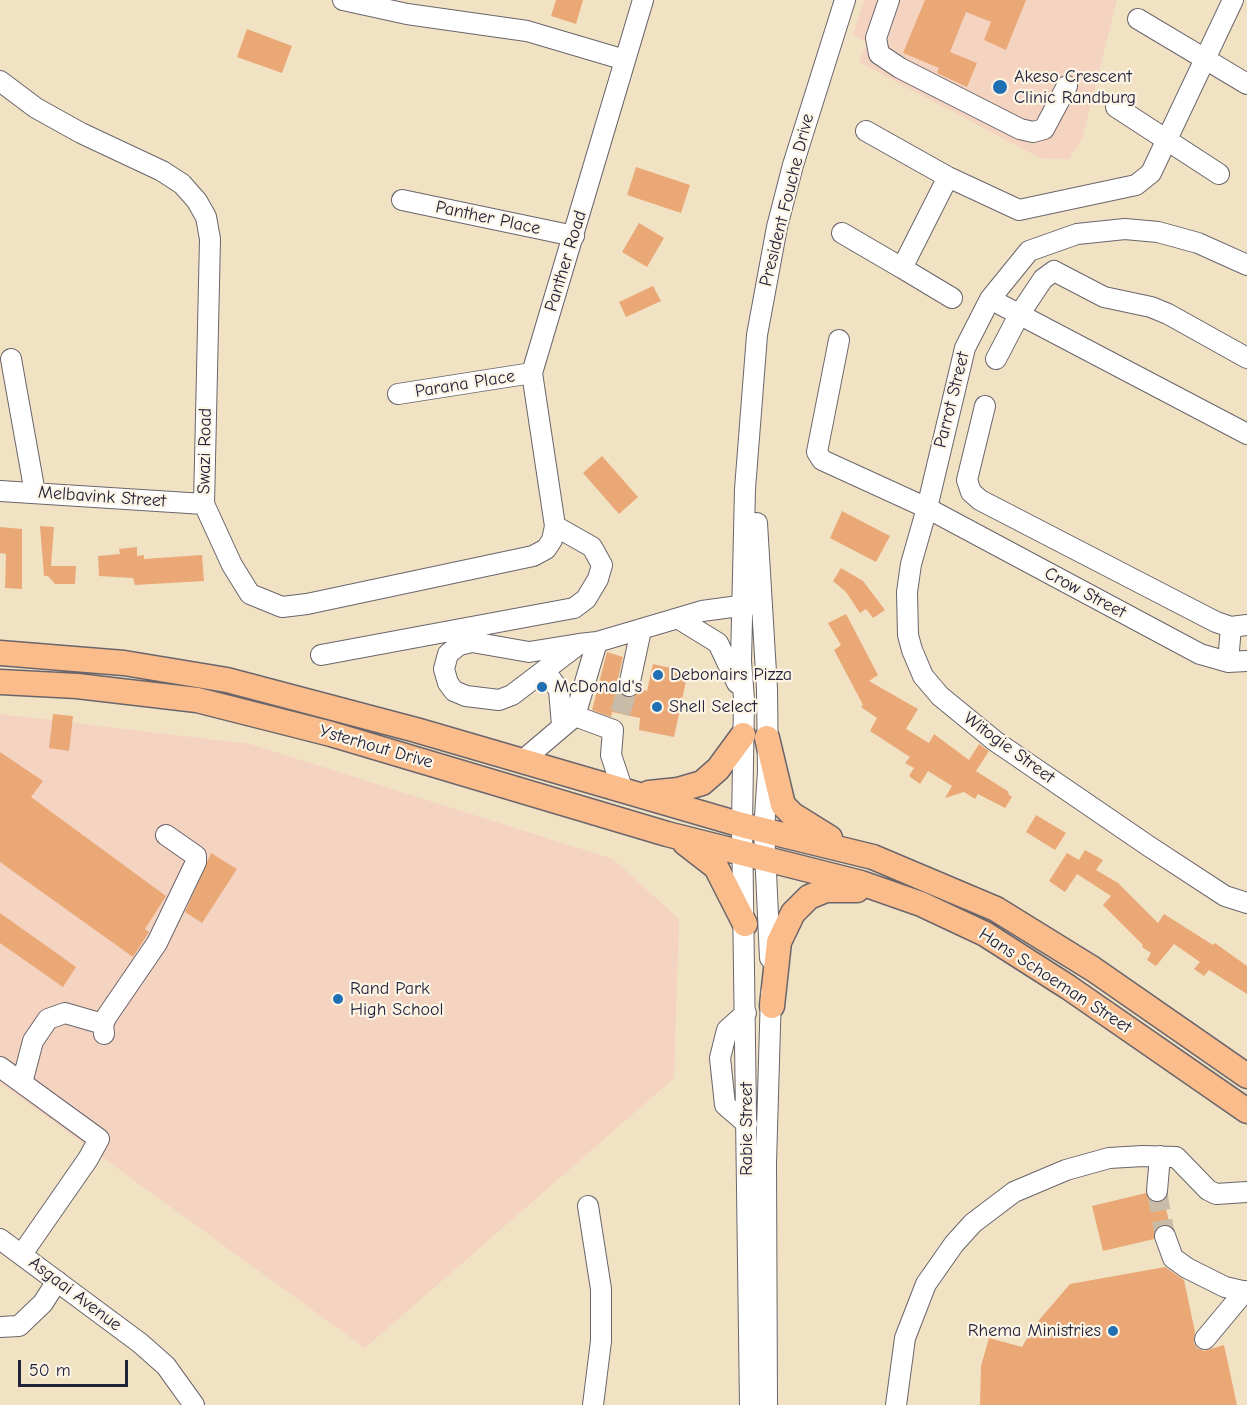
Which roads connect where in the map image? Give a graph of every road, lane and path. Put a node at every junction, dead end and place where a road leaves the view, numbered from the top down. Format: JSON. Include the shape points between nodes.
{"nodes":[{"id":1,"x":343,"y":0,"type":"edge"},
{"id":2,"x":643,"y":0,"type":"edge"},
{"id":3,"x":840,"y":0,"type":"edge"},
{"id":4,"x":845,"y":0,"type":"edge"},
{"id":5,"x":889,"y":0,"type":"edge"},
{"id":6,"x":1233,"y":0,"type":"edge"},
{"id":7,"x":1247,"y":8,"type":"edge"},
{"id":8,"x":1138,"y":19,"type":"dead end"},
{"id":9,"x":836,"y":25,"type":"junction"},
{"id":10,"x":1205,"y":58,"type":"junction"},
{"id":11,"x":625,"y":60,"type":"junction"},
{"id":12,"x":0,"y":81,"type":"edge"},
{"id":13,"x":1247,"y":84,"type":"edge"},
{"id":14,"x":1067,"y":86,"type":"dead end"},
{"id":15,"x":1116,"y":107,"type":"dead end"},
{"id":16,"x":866,"y":131,"type":"dead end"},
{"id":17,"x":1167,"y":141,"type":"junction"},
{"id":18,"x":1219,"y":174,"type":"dead end"},
{"id":19,"x":948,"y":177,"type":"junction"},
{"id":20,"x":402,"y":200,"type":"dead end"},
{"id":21,"x":842,"y":233,"type":"dead end"},
{"id":22,"x":574,"y":236,"type":"junction"},
{"id":23,"x":1247,"y":265,"type":"edge"},
{"id":24,"x":902,"y":268,"type":"junction"},
{"id":25,"x":952,"y":298,"type":"dead end"},
{"id":26,"x":990,"y":300,"type":"junction"},
{"id":27,"x":1019,"y":315,"type":"junction"},
{"id":28,"x":839,"y":340,"type":"dead end"},
{"id":29,"x":1247,"y":358,"type":"edge"},
{"id":30,"x":11,"y":359,"type":"dead end"},
{"id":31,"x":996,"y":359,"type":"dead end"},
{"id":32,"x":532,"y":373,"type":"junction"},
{"id":33,"x":398,"y":394,"type":"dead end"},
{"id":34,"x":985,"y":406,"type":"dead end"},
{"id":35,"x":1247,"y":434,"type":"edge"},
{"id":36,"x":0,"y":491,"type":"edge"},
{"id":37,"x":35,"y":492,"type":"junction"},
{"id":38,"x":204,"y":504,"type":"junction"},
{"id":39,"x":927,"y":508,"type":"junction"},
{"id":40,"x":555,"y":526,"type":"junction"},
{"id":41,"x":751,"y":604,"type":"junction"},
{"id":42,"x":679,"y":619,"type":"junction"},
{"id":43,"x":1239,"y":626,"type":"edge"},
{"id":44,"x":641,"y":630,"type":"junction"},
{"id":45,"x":588,"y":643,"type":"junction"},
{"id":46,"x":0,"y":653,"type":"edge"},
{"id":47,"x":321,"y":655,"type":"dead end"},
{"id":48,"x":1238,"y":662,"type":"edge"},
{"id":49,"x":545,"y":671,"type":"junction"},
{"id":50,"x":0,"y":682,"type":"edge"},
{"id":51,"x":629,"y":686,"type":"tunnel mouth"},
{"id":52,"x":744,"y":699,"type":"junction"},
{"id":53,"x":568,"y":720,"type":"junction"},
{"id":54,"x":742,"y":735,"type":"junction"},
{"id":55,"x":767,"y":738,"type":"junction"},
{"id":56,"x":522,"y":761,"type":"junction"},
{"id":57,"x":629,"y":793,"type":"junction"},
{"id":58,"x":753,"y":828,"type":"junction"},
{"id":59,"x":667,"y":834,"type":"junction"},
{"id":60,"x":166,"y":835,"type":"dead end"},
{"id":61,"x":755,"y":856,"type":"junction"},
{"id":62,"x":873,"y":857,"type":"junction"},
{"id":63,"x":1247,"y":903,"type":"edge"},
{"id":64,"x":921,"y":904,"type":"junction"},
{"id":65,"x":745,"y":924,"type":"junction"},
{"id":66,"x":772,"y":1006,"type":"junction"},
{"id":67,"x":746,"y":1012,"type":"junction"},
{"id":68,"x":0,"y":1067,"type":"edge"},
{"id":69,"x":1247,"y":1076,"type":"edge"},
{"id":70,"x":22,"y":1083,"type":"junction"},
{"id":71,"x":1247,"y":1111,"type":"edge"},
{"id":72,"x":747,"y":1124,"type":"junction"},
{"id":73,"x":1160,"y":1156,"type":"junction"},
{"id":74,"x":1156,"y":1191,"type":"tunnel mouth"},
{"id":75,"x":1247,"y":1192,"type":"edge"},
{"id":76,"x":588,"y":1206,"type":"dead end"},
{"id":77,"x":1165,"y":1236,"type":"tunnel mouth"},
{"id":78,"x":0,"y":1239,"type":"edge"},
{"id":79,"x":21,"y":1254,"type":"junction"},
{"id":80,"x":57,"y":1281,"type":"junction"},
{"id":81,"x":1246,"y":1291,"type":"edge"},
{"id":82,"x":0,"y":1327,"type":"edge"},
{"id":83,"x":1205,"y":1339,"type":"dead end"},
{"id":84,"x":194,"y":1405,"type":"edge"},
{"id":85,"x":593,"y":1405,"type":"edge"},
{"id":86,"x":750,"y":1405,"type":"edge"},
{"id":87,"x":767,"y":1405,"type":"edge"},
{"id":88,"x":896,"y":1405,"type":"edge"}],
"edges":[{"from":1,"to":11,"type":"street","via":[[407,14],[527,31]]},
{"from":2,"to":11,"type":"street","name":"Panther Road"},
{"from":3,"to":9,"type":"street","name":"President Fouche Drive"},
{"from":4,"to":9,"type":"street","name":"President Fouche Drive"},
{"from":5,"to":14,"type":"street","via":[[876,38],[879,54],[1020,129],[1044,129]]},
{"from":6,"to":7,"type":"street"},
{"from":6,"to":10,"type":"street"},
{"from":8,"to":10,"type":"street"},
{"from":9,"to":41,"type":"street","name":"President Fouche Drive","via":[[777,227],[757,334],[749,449],[756,489]]},
{"from":10,"to":13,"type":"street"},
{"from":10,"to":17,"type":"street"},
{"from":11,"to":22,"type":"street","name":"Panther Road"},
{"from":12,"to":38,"type":"street","name":"Swazi Road","via":[[36,108],[182,184],[206,217],[210,239]]},
{"from":15,"to":17,"type":"street"},
{"from":16,"to":19,"type":"street"},
{"from":17,"to":18,"type":"street"},
{"from":17,"to":19,"type":"street","via":[[1151,173],[1136,185],[1023,209],[1014,209]]},
{"from":19,"to":24,"type":"street"},
{"from":20,"to":22,"type":"street","name":"Panther Place"},
{"from":21,"to":24,"type":"street"},
{"from":22,"to":32,"type":"street","name":"Panther Road"},
{"from":23,"to":26,"type":"street","name":"Parrot Street","via":[[1210,247],[1158,232],[1099,230],[1057,239],[1029,251]]},
{"from":24,"to":25,"type":"street"},
{"from":26,"to":27,"type":"street"},
{"from":26,"to":39,"type":"street","name":"Parrot Street","via":[[959,363]]},
{"from":27,"to":29,"type":"street","via":[[1043,279],[1054,271],[1104,297],[1168,314]]},
{"from":27,"to":31,"type":"street"},
{"from":27,"to":35,"type":"street"},
{"from":28,"to":39,"type":"street","name":"Crow Street","via":[[818,456]]},
{"from":30,"to":37,"type":"street"},
{"from":32,"to":33,"type":"street","name":"Parana Place"},
{"from":32,"to":40,"type":"street","name":"Panther Road"},
{"from":34,"to":43,"type":"street","via":[[967,480],[980,501],[1216,622]]},
{"from":36,"to":37,"type":"street","name":"Melbavink Street"},
{"from":37,"to":38,"type":"street","name":"Melbavink Street"},
{"from":38,"to":40,"type":"street","name":"Swazi Road","via":[[232,566],[250,594],[282,606],[533,556],[549,545]]},
{"from":39,"to":48,"type":"street","name":"Crow Street","via":[[1200,654]]},
{"from":39,"to":63,"type":"street","name":"Witogie Street","via":[[907,592],[908,635],[930,685],[995,741],[1197,878],[1226,896]]},
{"from":40,"to":47,"type":"street","via":[[592,547],[602,565],[586,599],[574,608]]},
{"from":41,"to":42,"type":"street"},
{"from":41,"to":52,"type":"street","name":"President Fouche Drive"},
{"from":41,"to":55,"type":"street","name":"President Fouche Drive","via":[[767,689]]},
{"from":42,"to":44,"type":"street"},
{"from":42,"to":52,"type":"street","via":[[718,643]]},
{"from":43,"to":48,"type":"street"},
{"from":44,"to":45,"type":"street"},
{"from":44,"to":51,"type":"street"},
{"from":45,"to":49,"type":"street"},
{"from":45,"to":49,"type":"street","via":[[529,652],[472,642],[459,645],[448,654],[444,669],[454,691],[499,699],[512,695]]},
{"from":45,"to":53,"type":"street"},
{"from":46,"to":56,"type":"main road","name":"Ysterhout Drive","via":[[124,663],[227,680]]},
{"from":49,"to":53,"type":"street","via":[[560,690]]},
{"from":50,"to":59,"type":"main road","name":"Ysterhout Drive","via":[[197,700],[354,741]]},
{"from":52,"to":54,"type":"street","name":"President Fouche Drive"},
{"from":53,"to":56,"type":"street"},
{"from":53,"to":57,"type":"street","via":[[616,722],[611,755]]},
{"from":54,"to":57,"type":"main road","via":[[718,769],[702,783],[678,790]]},
{"from":54,"to":58,"type":"street","name":"President Fouche Drive"},
{"from":55,"to":58,"type":"street","name":"President Fouche Drive"},
{"from":55,"to":62,"type":"main road","via":[[779,795],[793,815],[817,832]]},
{"from":56,"to":57,"type":"main road","name":"Ysterhout Drive"},
{"from":57,"to":58,"type":"main road","name":"Ysterhout Drive"},
{"from":58,"to":61,"type":"street"},
{"from":58,"to":62,"type":"main road","name":"Hans Schoeman Street"},
{"from":59,"to":61,"type":"main road","name":"Ysterhout Drive"},
{"from":59,"to":65,"type":"main road","via":[[691,846],[716,867]]},
{"from":60,"to":70,"type":"street","via":[[196,856],[196,862],[157,943],[104,1029],[65,1012],[48,1019],[33,1041]]},
{"from":61,"to":64,"type":"main road","name":"Hans Schoeman Street","via":[[861,883]]},
{"from":61,"to":65,"type":"street","name":"Rabie Street"},
{"from":61,"to":66,"type":"street","name":"Rabie Street"},
{"from":62,"to":69,"type":"main road","name":"Hans Schoeman Street","via":[[1006,914]]},
{"from":64,"to":66,"type":"main road","via":[[849,889],[826,890],[809,897],[793,913],[782,933]]},
{"from":64,"to":71,"type":"main road","name":"Hans Schoeman Street","via":[[1017,953]]},
{"from":65,"to":67,"type":"street","name":"Rabie Street"},
{"from":66,"to":87,"type":"street","name":"Rabie Street","via":[[766,1163]]},
{"from":67,"to":72,"type":"street","name":"Rabie Street"},
{"from":67,"to":72,"type":"street","via":[[727,1030],[720,1058],[725,1105]]},
{"from":68,"to":70,"type":"street"},
{"from":70,"to":79,"type":"street","via":[[102,1131],[88,1159]]},
{"from":72,"to":86,"type":"street","name":"Rabie Street"},
{"from":73,"to":74,"type":"street"},
{"from":73,"to":75,"type":"street","via":[[1176,1157],[1216,1194]]},
{"from":73,"to":88,"type":"street","via":[[1109,1158],[1047,1176],[1014,1192],[973,1223],[941,1261],[917,1305],[903,1348]]},
{"from":76,"to":85,"type":"street","via":[[601,1289],[601,1341]]},
{"from":77,"to":81,"type":"street","via":[[1169,1251],[1186,1268],[1225,1287]]},
{"from":78,"to":79,"type":"street","name":"Asgaai Avenue"},
{"from":79,"to":80,"type":"street","name":"Asgaai Avenue"},
{"from":80,"to":82,"type":"street","via":[[43,1303],[19,1326]]},
{"from":80,"to":84,"type":"street","name":"Asgaai Avenue","via":[[158,1358]]},
{"from":81,"to":83,"type":"street"}]}
